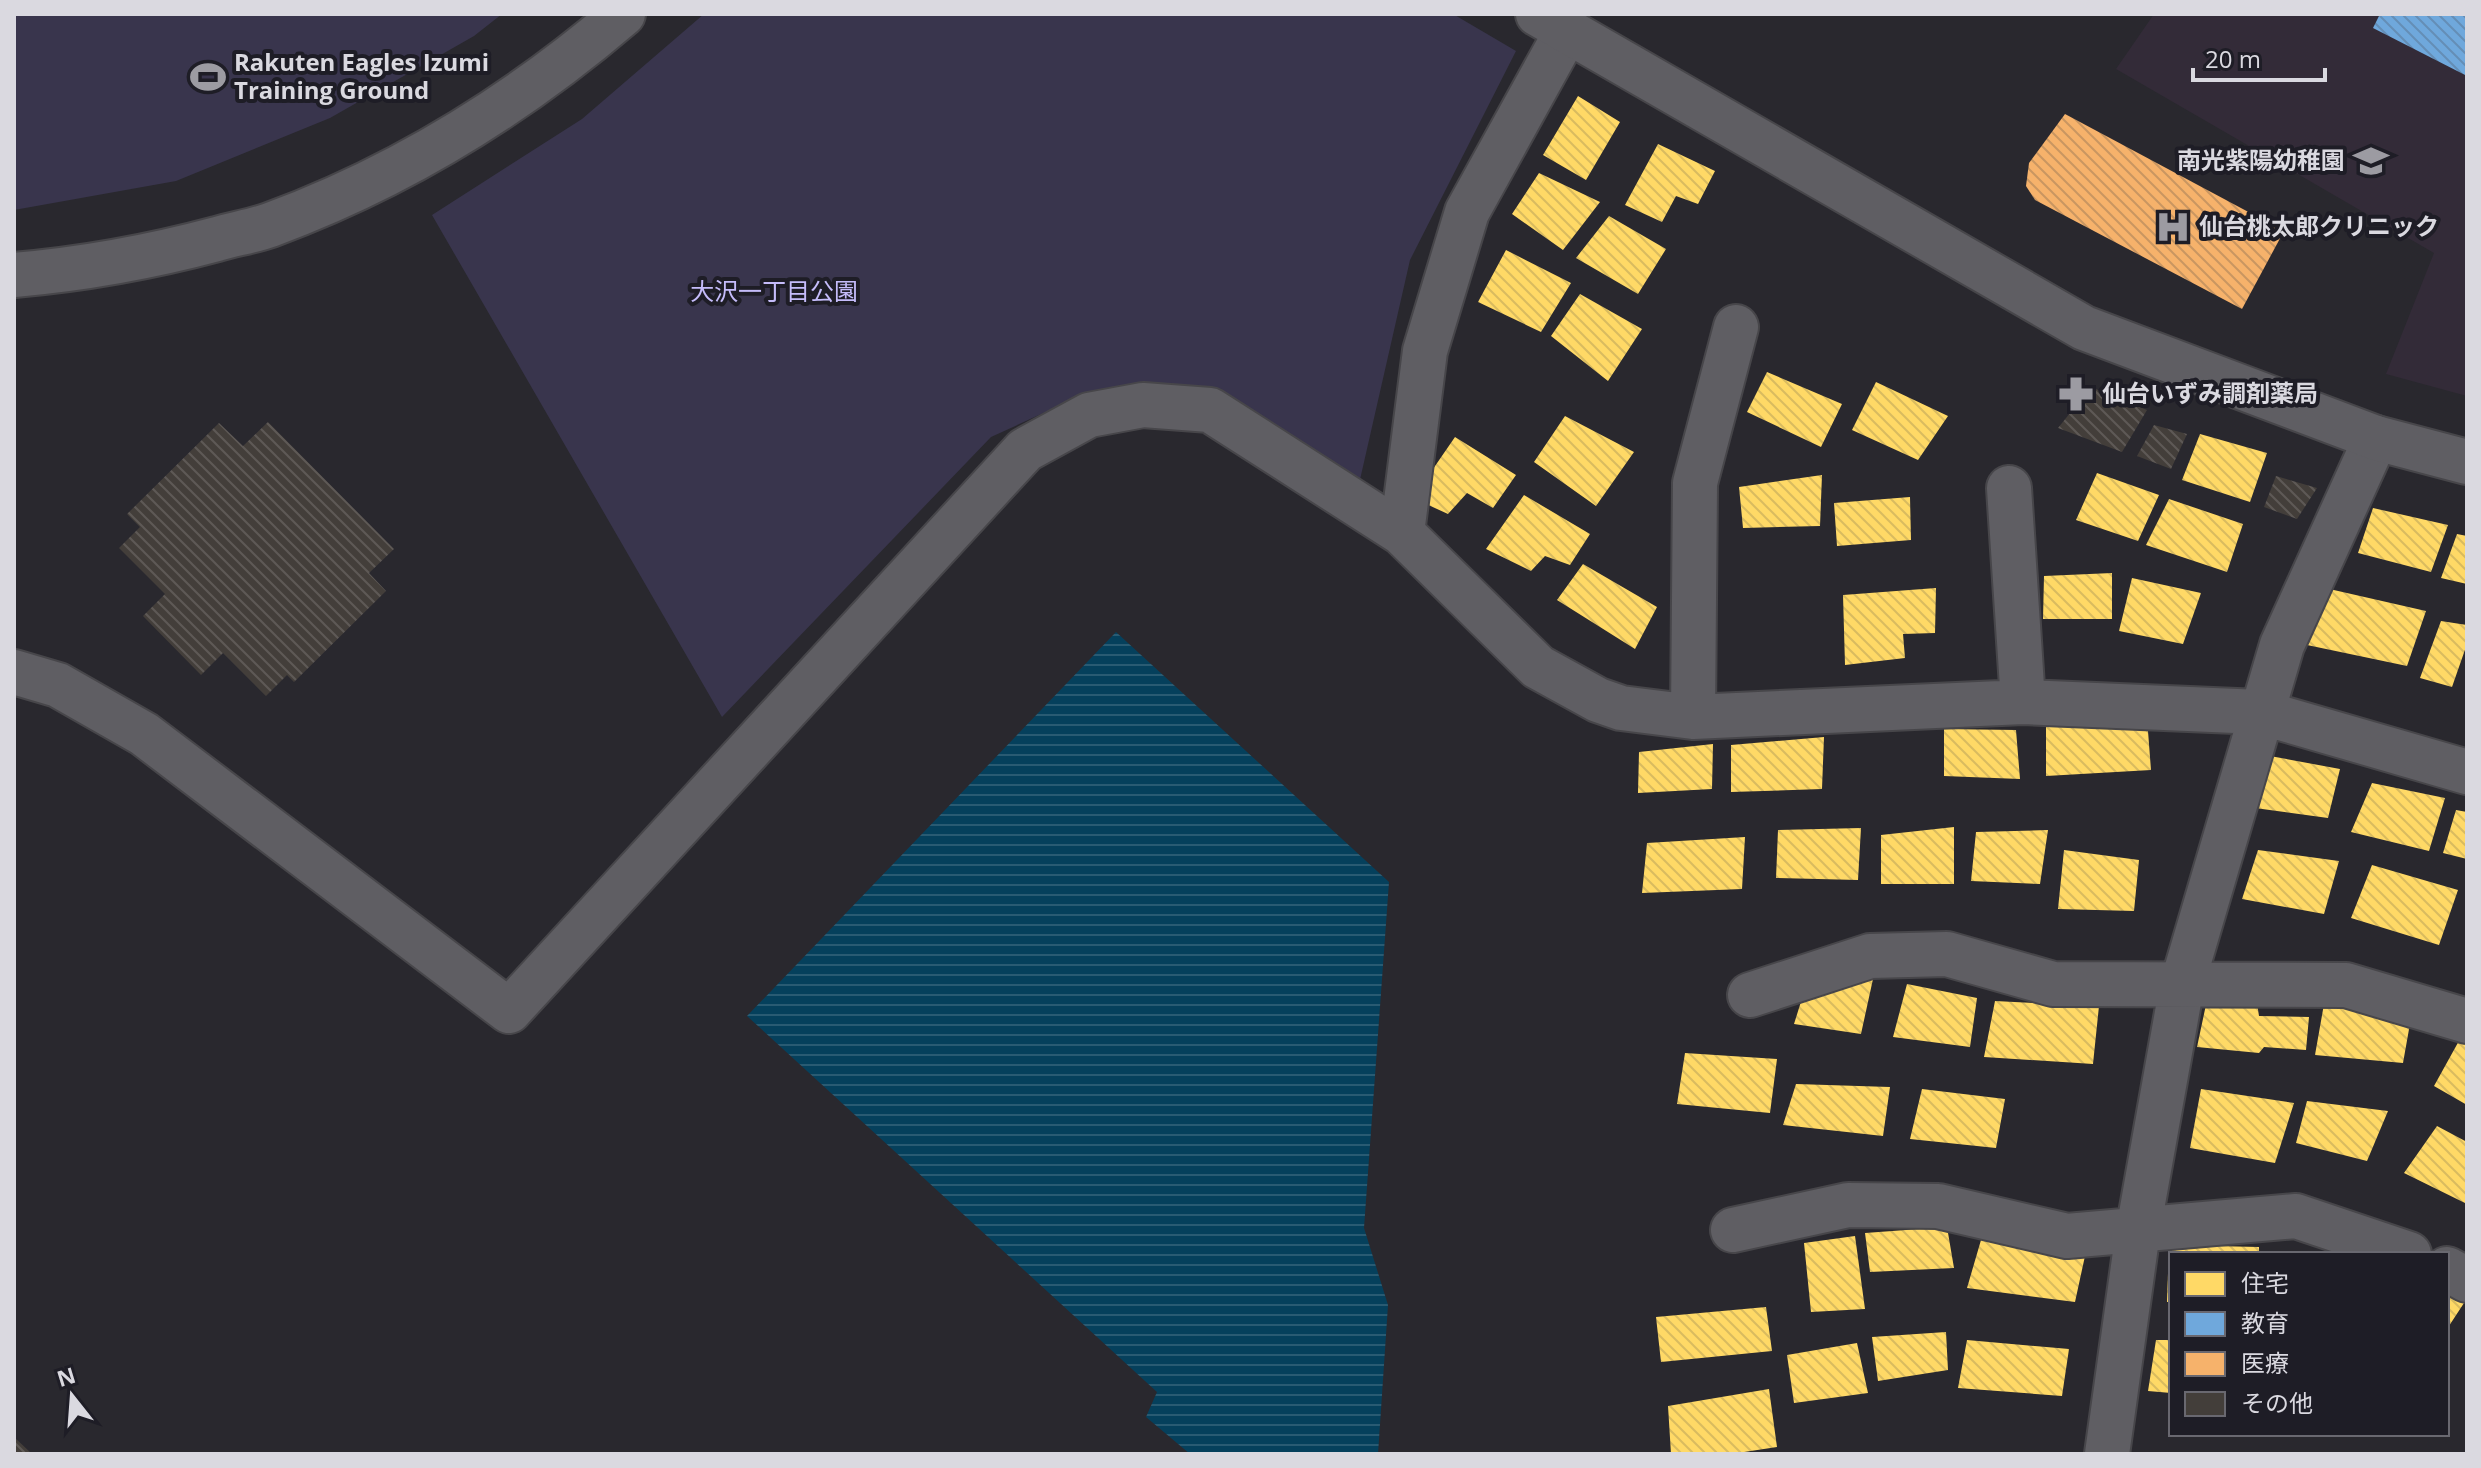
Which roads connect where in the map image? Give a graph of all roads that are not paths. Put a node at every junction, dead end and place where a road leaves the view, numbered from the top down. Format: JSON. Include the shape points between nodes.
{"nodes":[{"id":1,"x":623,"y":14,"type":"edge"},
{"id":2,"x":1552,"y":22,"type":"edge"},
{"id":3,"x":14,"y":275,"type":"edge"},
{"id":4,"x":1736,"y":327,"type":"dead end"},
{"id":5,"x":2376,"y":438,"type":"junction"},
{"id":6,"x":2467,"y":462,"type":"edge"},
{"id":7,"x":2009,"y":488,"type":"dead end"},
{"id":8,"x":1402,"y":533,"type":"junction"},
{"id":9,"x":14,"y":672,"type":"edge"},
{"id":10,"x":2023,"y":702,"type":"junction"},
{"id":11,"x":2260,"y":712,"type":"junction"},
{"id":12,"x":1693,"y":717,"type":"junction"},
{"id":13,"x":2467,"y":772,"type":"edge"},
{"id":14,"x":2182,"y":985,"type":"junction"},
{"id":15,"x":1750,"y":995,"type":"dead end"},
{"id":16,"x":2467,"y":1021,"type":"edge"},
{"id":17,"x":1733,"y":1230,"type":"dead end"},
{"id":18,"x":2138,"y":1231,"type":"junction"},
{"id":19,"x":2403,"y":1252,"type":"edge"},
{"id":20,"x":2449,"y":1270,"type":"edge"},
{"id":21,"x":2467,"y":1280,"type":"edge"},
{"id":22,"x":2107,"y":1454,"type":"edge"}],
"edges":[{"from":1,"to":3,"type":"street","via":[[546,77],[459,135],[350,191],[268,225],[164,253]]},
{"from":2,"to":5,"type":"street","via":[[2084,328]]},
{"from":2,"to":8,"type":"street","via":[[1467,212],[1425,351]]},
{"from":4,"to":12,"type":"street","via":[[1695,483]]},
{"from":5,"to":6,"type":"street"},
{"from":5,"to":11,"type":"street","via":[[2282,645]]},
{"from":7,"to":10,"type":"street"},
{"from":8,"to":9,"type":"street","via":[[1210,410],[1143,405],[1089,415],[1025,450],[509,1011],[144,734],[58,685]]},
{"from":8,"to":12,"type":"street","via":[[1538,667],[1621,708]]},
{"from":10,"to":11,"type":"street"},
{"from":10,"to":12,"type":"street"},
{"from":11,"to":13,"type":"street"},
{"from":11,"to":14,"type":"street"},
{"from":14,"to":15,"type":"street","via":[[2053,984],[1947,954],[1870,956]]},
{"from":14,"to":16,"type":"street","via":[[2346,985]]},
{"from":14,"to":18,"type":"street"},
{"from":17,"to":18,"type":"street","via":[[1848,1205],[1938,1206],[2067,1236]]},
{"from":18,"to":19,"type":"street","via":[[2296,1216]]},
{"from":18,"to":22,"type":"street"},
{"from":20,"to":21,"type":"street"}]}
